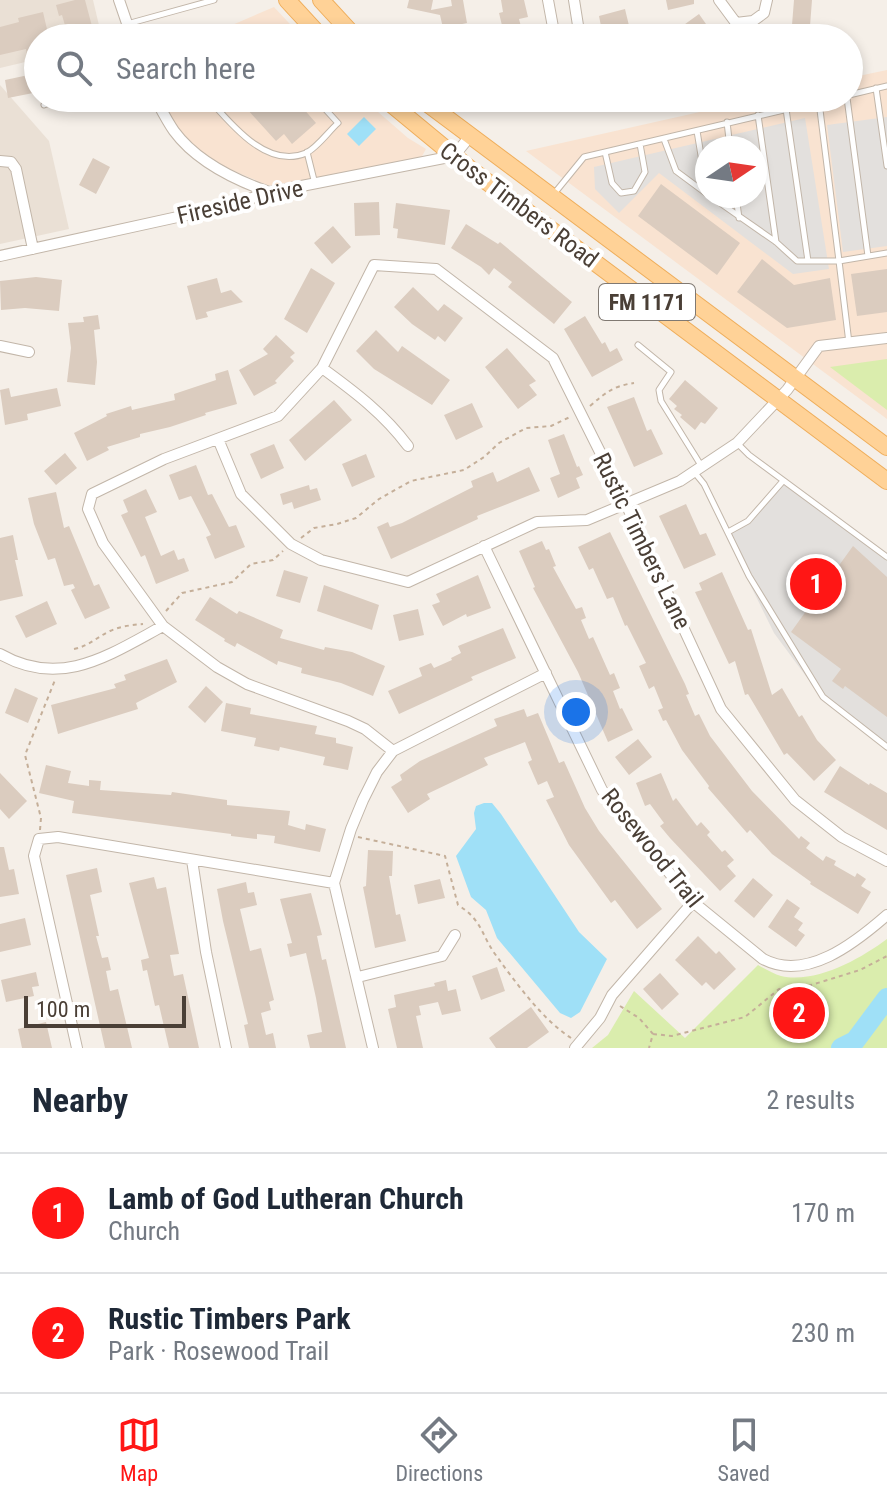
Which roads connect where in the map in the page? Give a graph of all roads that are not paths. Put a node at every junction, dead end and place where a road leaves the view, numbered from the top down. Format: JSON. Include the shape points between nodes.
{"nodes":[{"id":1,"x":119,"y":0,"type":"edge"},
{"id":2,"x":214,"y":0,"type":"edge"},
{"id":3,"x":287,"y":0,"type":"edge"},
{"id":4,"x":321,"y":0,"type":"edge"},
{"id":5,"x":548,"y":0,"type":"edge"},
{"id":6,"x":574,"y":0,"type":"edge"},
{"id":7,"x":719,"y":0,"type":"edge"},
{"id":8,"x":767,"y":0,"type":"edge"},
{"id":9,"x":127,"y":24,"type":"joint"},
{"id":10,"x":309,"y":24,"type":"edge"},
{"id":11,"x":343,"y":24,"type":"edge"},
{"id":12,"x":552,"y":24,"type":"edge"},
{"id":13,"x":578,"y":24,"type":"edge"},
{"id":14,"x":887,"y":86,"type":"edge"},
{"id":15,"x":876,"y":88,"type":"junction"},
{"id":16,"x":863,"y":92,"type":"edge"},
{"id":17,"x":163,"y":112,"type":"edge"},
{"id":18,"x":221,"y":112,"type":"edge"},
{"id":19,"x":328,"y":112,"type":"edge"},
{"id":20,"x":401,"y":112,"type":"edge"},
{"id":21,"x":439,"y":112,"type":"edge"},
{"id":22,"x":772,"y":112,"type":"edge"},
{"id":23,"x":786,"y":112,"type":"edge"},
{"id":24,"x":820,"y":112,"type":"edge"},
{"id":25,"x":850,"y":112,"type":"edge"},
{"id":26,"x":758,"y":115,"type":"junction"},
{"id":27,"x":727,"y":122,"type":"junction"},
{"id":28,"x":697,"y":131,"type":"junction"},
{"id":29,"x":471,"y":135,"type":"junction"},
{"id":30,"x":698,"y":136,"type":"edge"},
{"id":31,"x":729,"y":136,"type":"edge"},
{"id":32,"x":664,"y":139,"type":"junction"},
{"id":33,"x":640,"y":144,"type":"junction"},
{"id":34,"x":307,"y":152,"type":"junction"},
{"id":35,"x":605,"y":152,"type":"junction"},
{"id":36,"x":454,"y":156,"type":"junction"},
{"id":37,"x":0,"y":161,"type":"edge"},
{"id":38,"x":887,"y":166,"type":"edge"},
{"id":39,"x":315,"y":185,"type":"junction"},
{"id":40,"x":695,"y":185,"type":"edge"},
{"id":41,"x":271,"y":192,"type":"junction"},
{"id":42,"x":552,"y":196,"type":"junction"},
{"id":43,"x":726,"y":208,"type":"edge"},
{"id":44,"x":738,"y":208,"type":"edge"},
{"id":45,"x":739,"y":218,"type":"junction"},
{"id":46,"x":776,"y":242,"type":"junction"},
{"id":47,"x":33,"y":249,"type":"junction"},
{"id":48,"x":887,"y":253,"type":"edge"},
{"id":49,"x":0,"y":256,"type":"edge"},
{"id":50,"x":868,"y":256,"type":"junction"},
{"id":51,"x":808,"y":261,"type":"junction"},
{"id":52,"x":839,"y":261,"type":"junction"},
{"id":53,"x":887,"y":338,"type":"edge"},
{"id":54,"x":849,"y":343,"type":"junction"},
{"id":55,"x":638,"y":345,"type":"dead end"},
{"id":56,"x":0,"y":346,"type":"edge"},
{"id":57,"x":29,"y":352,"type":"dead end"},
{"id":58,"x":322,"y":368,"type":"junction"},
{"id":59,"x":795,"y":379,"type":"junction"},
{"id":60,"x":779,"y":400,"type":"junction"},
{"id":61,"x":218,"y":439,"type":"junction"},
{"id":62,"x":737,"y":443,"type":"junction"},
{"id":63,"x":408,"y":446,"type":"dead end"},
{"id":64,"x":887,"y":447,"type":"edge"},
{"id":65,"x":698,"y":470,"type":"junction"},
{"id":66,"x":783,"y":481,"type":"junction"},
{"id":67,"x":887,"y":481,"type":"edge"},
{"id":68,"x":626,"y":504,"type":"junction"},
{"id":69,"x":728,"y":532,"type":"junction"},
{"id":70,"x":484,"y":546,"type":"junction"},
{"id":71,"x":887,"y":557,"type":"edge"},
{"id":72,"x":160,"y":622,"type":"junction"},
{"id":73,"x":0,"y":654,"type":"edge"},
{"id":74,"x":546,"y":673,"type":"junction"},
{"id":75,"x":887,"y":747,"type":"edge"},
{"id":76,"x":393,"y":751,"type":"junction"},
{"id":77,"x":192,"y":860,"type":"junction"},
{"id":78,"x":887,"y":861,"type":"edge"},
{"id":79,"x":334,"y":883,"type":"junction"},
{"id":80,"x":693,"y":902,"type":"junction"},
{"id":81,"x":887,"y":915,"type":"edge"},
{"id":82,"x":455,"y":935,"type":"dead end"},
{"id":83,"x":358,"y":977,"type":"junction"},
{"id":84,"x":578,"y":1046,"type":"edge"},
{"id":85,"x":77,"y":1048,"type":"edge"},
{"id":86,"x":226,"y":1048,"type":"edge"},
{"id":87,"x":373,"y":1048,"type":"edge"}],
"edges":[{"from":1,"to":9,"type":"street"},
{"from":2,"to":9,"type":"lane"},
{"from":3,"to":10,"type":"main road"},
{"from":4,"to":11,"type":"main road"},
{"from":5,"to":12,"type":"street"},
{"from":6,"to":13,"type":"street"},
{"from":7,"to":8,"type":"street","via":[[736,23],[764,13]]},
{"from":14,"to":15,"type":"lane"},
{"from":15,"to":16,"type":"lane"},
{"from":15,"to":38,"type":"lane"},
{"from":17,"to":41,"type":"street","via":[[189,148],[220,170]]},
{"from":18,"to":34,"type":"lane","via":[[254,146],[275,154]]},
{"from":19,"to":34,"type":"lane","via":[[338,123]]},
{"from":20,"to":36,"type":"main road","name":"Cross Timbers Road","number":"FM 1171"},
{"from":21,"to":29,"type":"main road","name":"Cross Timbers Road","number":"FM 1171"},
{"from":22,"to":26,"type":"lane"},
{"from":23,"to":51,"type":"lane"},
{"from":24,"to":52,"type":"lane"},
{"from":25,"to":50,"type":"lane"},
{"from":26,"to":27,"type":"lane"},
{"from":26,"to":46,"type":"lane"},
{"from":27,"to":28,"type":"lane"},
{"from":27,"to":31,"type":"lane"},
{"from":28,"to":30,"type":"lane"},
{"from":28,"to":32,"type":"lane"},
{"from":29,"to":36,"type":"street"},
{"from":29,"to":42,"type":"main road","name":"Cross Timbers Road","number":"FM 1171"},
{"from":32,"to":33,"type":"lane"},
{"from":32,"to":40,"type":"lane","via":[[676,171]]},
{"from":33,"to":35,"type":"lane"},
{"from":33,"to":35,"type":"lane","via":[[645,172],[634,191],[621,193],[612,183]]},
{"from":34,"to":39,"type":"lane"},
{"from":35,"to":42,"type":"lane","via":[[584,157]]},
{"from":36,"to":39,"type":"street","name":"Fireside Drive"},
{"from":36,"to":60,"type":"main road","name":"Cross Timbers Road","number":"FM 1171"},
{"from":37,"to":47,"type":"street","via":[[11,162],[16,169]]},
{"from":39,"to":41,"type":"street","name":"Fireside Drive"},
{"from":41,"to":47,"type":"street","name":"Fireside Drive"},
{"from":42,"to":59,"type":"main road","name":"Cross Timbers Road","number":"FM 1171"},
{"from":43,"to":45,"type":"lane"},
{"from":44,"to":45,"type":"lane"},
{"from":45,"to":46,"type":"lane"},
{"from":46,"to":51,"type":"lane","via":[[797,261]]},
{"from":47,"to":49,"type":"street","name":"Fireside Drive"},
{"from":48,"to":50,"type":"lane"},
{"from":50,"to":52,"type":"lane"},
{"from":51,"to":52,"type":"lane"},
{"from":52,"to":54,"type":"lane"},
{"from":53,"to":54,"type":"street"},
{"from":54,"to":59,"type":"street","via":[[819,346]]},
{"from":55,"to":65,"type":"lane","via":[[671,372],[659,390],[661,401]]},
{"from":56,"to":57,"type":"street"},
{"from":58,"to":61,"type":"street","via":[[278,416]]},
{"from":58,"to":63,"type":"street","via":[[371,405]]},
{"from":58,"to":68,"type":"street","name":"Rustic Timbers Lane","via":[[374,265],[436,269],[553,358]]},
{"from":59,"to":60,"type":"street"},
{"from":59,"to":64,"type":"main road","name":"Cross Timbers Road","number":"FM 1171"},
{"from":60,"to":62,"type":"street"},
{"from":60,"to":67,"type":"main road","name":"Cross Timbers Road","number":"FM 1171"},
{"from":61,"to":70,"type":"street","via":[[241,494],[291,544],[321,560],[408,582]]},
{"from":61,"to":72,"type":"street","via":[[92,494],[88,509],[103,543]]},
{"from":62,"to":65,"type":"street"},
{"from":62,"to":66,"type":"lane"},
{"from":65,"to":68,"type":"street"},
{"from":65,"to":69,"type":"lane"},
{"from":66,"to":69,"type":"lane","via":[[748,521]]},
{"from":66,"to":71,"type":"lane"},
{"from":68,"to":70,"type":"street","via":[[587,520],[537,522]]},
{"from":68,"to":78,"type":"street","name":"Rustic Timbers Lane","via":[[721,709],[795,800],[842,837]]},
{"from":69,"to":75,"type":"lane","via":[[823,697]]},
{"from":70,"to":74,"type":"street","name":"Rosewood Trail"},
{"from":72,"to":73,"type":"street","via":[[96,662],[54,671]]},
{"from":72,"to":76,"type":"street","via":[[247,684],[348,721]]},
{"from":74,"to":76,"type":"street"},
{"from":74,"to":80,"type":"street","name":"Rosewood Trail","via":[[602,790]]},
{"from":76,"to":79,"type":"street","via":[[377,772],[349,833]]},
{"from":77,"to":79,"type":"street"},
{"from":77,"to":85,"type":"street","via":[[58,837],[39,839],[34,856]]},
{"from":77,"to":86,"type":"street"},
{"from":79,"to":83,"type":"street"},
{"from":80,"to":81,"type":"street","name":"Rosewood Trail","via":[[763,959],[790,967],[819,960],[858,940]]},
{"from":80,"to":84,"type":"street","via":[[612,995]]},
{"from":82,"to":83,"type":"street","via":[[442,956]]},
{"from":83,"to":87,"type":"street"}]}
